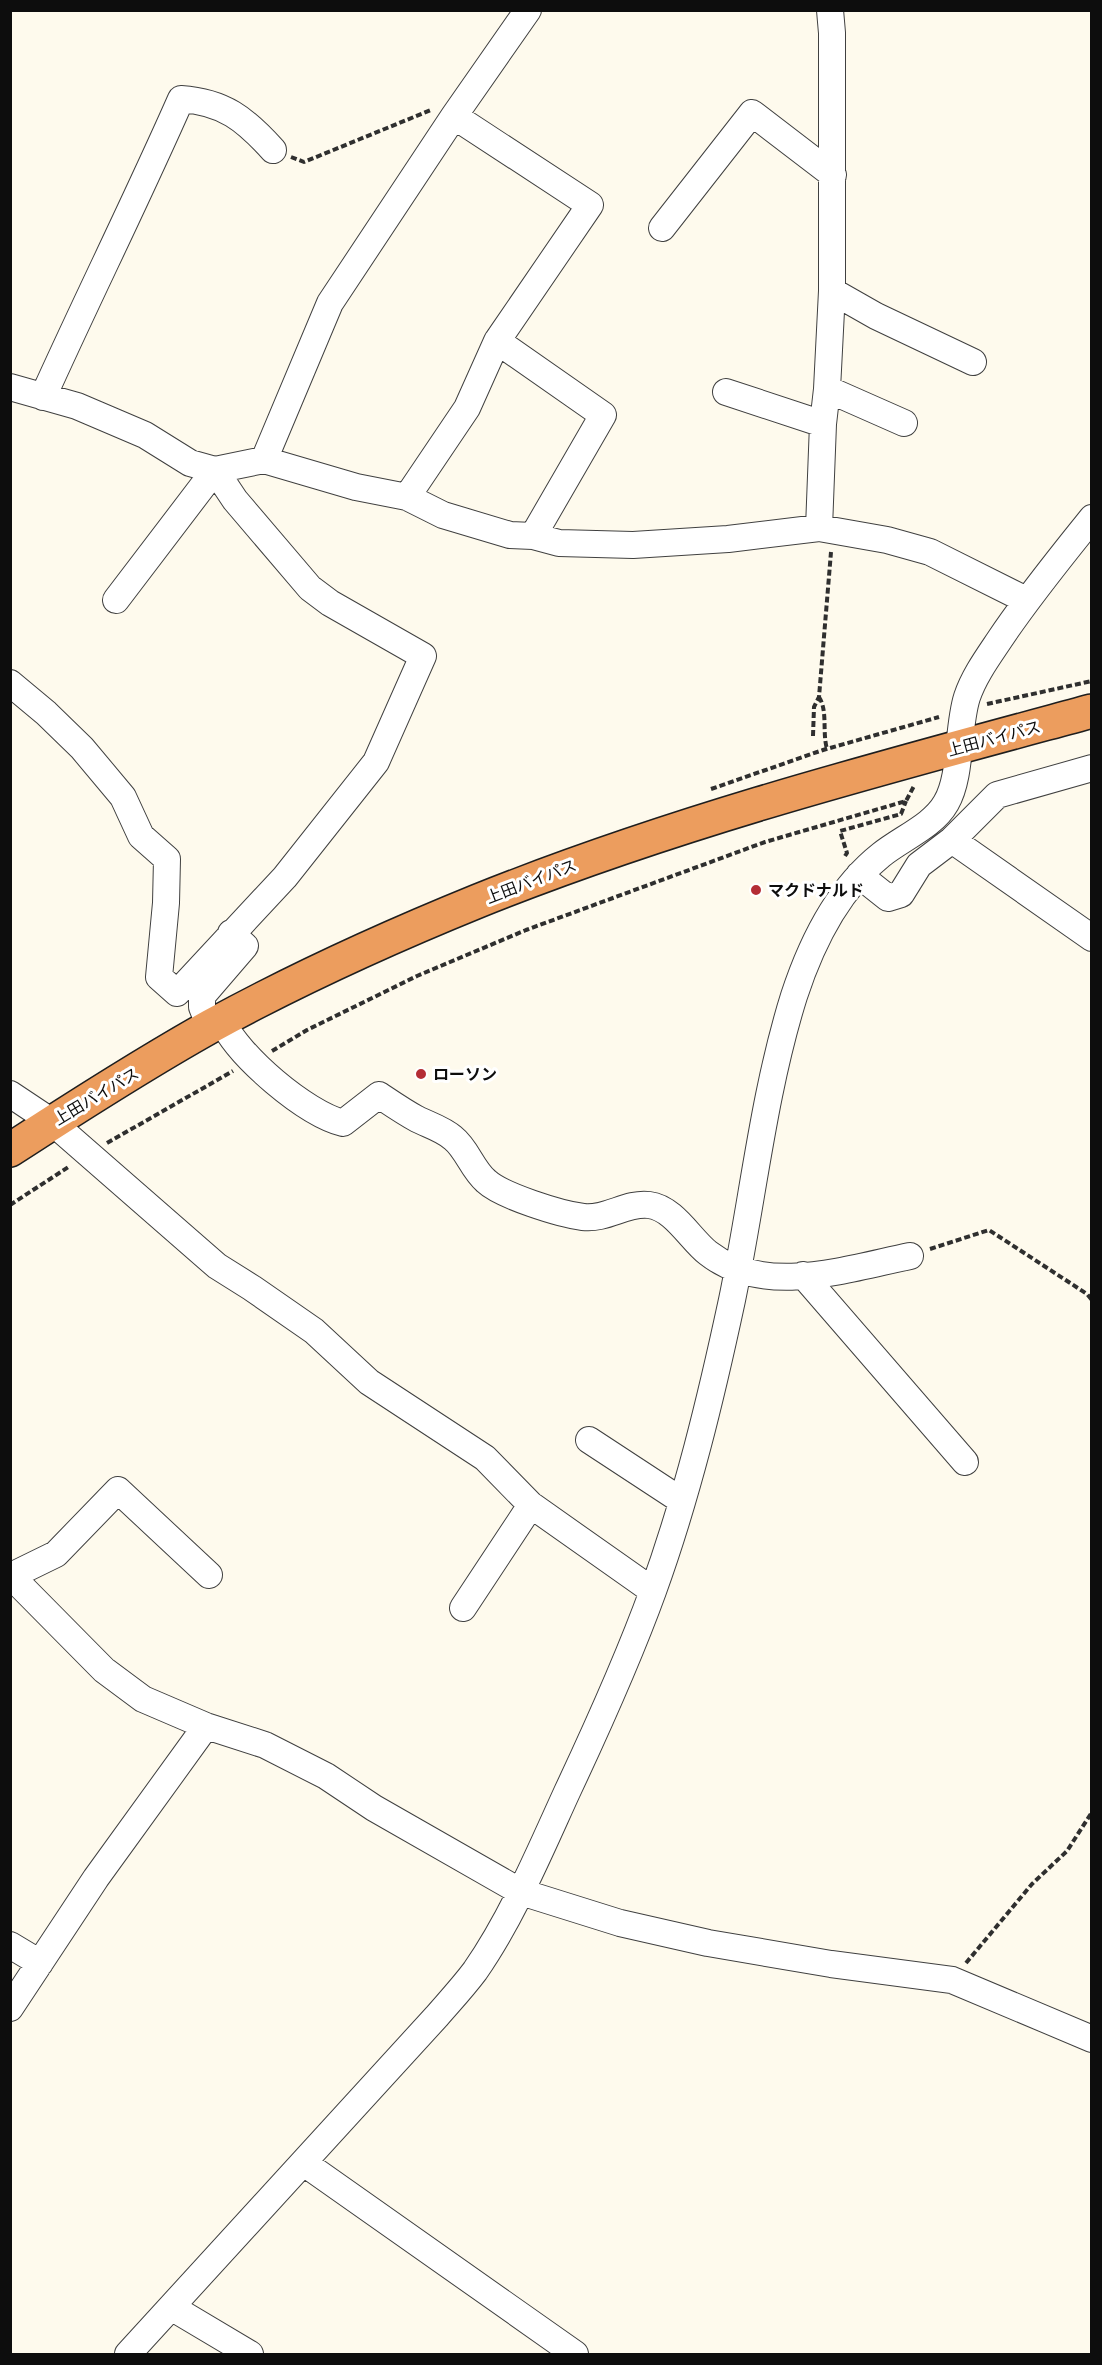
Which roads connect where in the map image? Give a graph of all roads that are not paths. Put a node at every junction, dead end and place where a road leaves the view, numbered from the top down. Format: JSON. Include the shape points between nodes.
{"nodes":[{"id":1,"x":528,"y":10,"type":"edge"},
{"id":2,"x":830,"y":10,"type":"edge"},
{"id":3,"x":454,"y":116,"type":"junction"},
{"id":4,"x":273,"y":150,"type":"road end"},
{"id":5,"x":833,"y":175,"type":"junction"},
{"id":6,"x":662,"y":228,"type":"dead end"},
{"id":7,"x":832,"y":291,"type":"junction"},
{"id":8,"x":497,"y":342,"type":"junction"},
{"id":9,"x":973,"y":362,"type":"dead end"},
{"id":10,"x":10,"y":387,"type":"edge"},
{"id":11,"x":827,"y":389,"type":"junction"},
{"id":12,"x":726,"y":392,"type":"dead end"},
{"id":13,"x":43,"y":397,"type":"junction"},
{"id":14,"x":904,"y":423,"type":"dead end"},
{"id":15,"x":823,"y":424,"type":"junction"},
{"id":16,"x":264,"y":460,"type":"junction"},
{"id":17,"x":215,"y":470,"type":"junction"},
{"id":18,"x":407,"y":497,"type":"junction"},
{"id":19,"x":1092,"y":518,"type":"edge"},
{"id":20,"x":826,"y":530,"type":"junction"},
{"id":21,"x":533,"y":536,"type":"junction"},
{"id":22,"x":116,"y":600,"type":"dead end"},
{"id":23,"x":1026,"y":600,"type":"junction"},
{"id":24,"x":10,"y":683,"type":"edge"},
{"id":25,"x":1092,"y":711,"type":"edge"},
{"id":26,"x":960,"y":747,"type":"junction"},
{"id":27,"x":1092,"y":768,"type":"edge"},
{"id":28,"x":952,"y":840,"type":"junction"},
{"id":29,"x":850,"y":868,"type":"junction"},
{"id":30,"x":231,"y":933,"type":"junction"},
{"id":31,"x":1092,"y":938,"type":"edge"},
{"id":32,"x":216,"y":1024,"type":"junction"},
{"id":33,"x":10,"y":1094,"type":"edge"},
{"id":34,"x":52,"y":1122,"type":"junction"},
{"id":35,"x":10,"y":1150,"type":"edge"},
{"id":36,"x":910,"y":1256,"type":"road end"},
{"id":37,"x":738,"y":1271,"type":"junction"},
{"id":38,"x":803,"y":1275,"type":"junction"},
{"id":39,"x":589,"y":1440,"type":"dead end"},
{"id":40,"x":965,"y":1462,"type":"dead end"},
{"id":41,"x":682,"y":1500,"type":"junction"},
{"id":42,"x":531,"y":1505,"type":"junction"},
{"id":43,"x":209,"y":1575,"type":"dead end"},
{"id":44,"x":14,"y":1586,"type":"edge"},
{"id":45,"x":653,"y":1591,"type":"junction"},
{"id":46,"x":463,"y":1608,"type":"dead end"},
{"id":47,"x":207,"y":1726,"type":"junction"},
{"id":48,"x":520,"y":1892,"type":"junction"},
{"id":49,"x":10,"y":1945,"type":"edge"},
{"id":50,"x":40,"y":1963,"type":"junction"},
{"id":51,"x":10,"y":2008,"type":"edge"},
{"id":52,"x":1092,"y":2039,"type":"edge"},
{"id":53,"x":304,"y":2163,"type":"junction"},
{"id":54,"x":171,"y":2307,"type":"junction"},
{"id":55,"x":128,"y":2355,"type":"edge"},
{"id":56,"x":250,"y":2355,"type":"edge"},
{"id":57,"x":575,"y":2355,"type":"edge"}],
"edges":[{"from":1,"to":3,"type":"street"},
{"from":2,"to":5,"type":"street"},
{"from":3,"to":8,"type":"street","via":[[590,205]]},
{"from":3,"to":16,"type":"street","via":[[330,303]]},
{"from":4,"to":13,"type":"street","via":[[234,114],[200,100],[181,99]]},
{"from":5,"to":6,"type":"street","via":[[752,113]]},
{"from":5,"to":7,"type":"street"},
{"from":7,"to":9,"type":"street"},
{"from":7,"to":11,"type":"street"},
{"from":8,"to":18,"type":"street","via":[[467,408]]},
{"from":8,"to":21,"type":"street","via":[[603,415]]},
{"from":10,"to":13,"type":"street"},
{"from":11,"to":14,"type":"street"},
{"from":11,"to":15,"type":"street"},
{"from":12,"to":15,"type":"street"},
{"from":13,"to":17,"type":"street","via":[[77,406],[135,431],[190,463]]},
{"from":15,"to":20,"type":"street"},
{"from":16,"to":17,"type":"street"},
{"from":16,"to":18,"type":"street","via":[[356,487]]},
{"from":17,"to":22,"type":"street"},
{"from":17,"to":30,"type":"street","via":[[235,500],[310,588],[423,656],[376,762],[285,877]]},
{"from":18,"to":21,"type":"street","via":[[443,514],[510,535]]},
{"from":19,"to":23,"type":"street"},
{"from":20,"to":21,"type":"street","via":[[633,545],[559,543]]},
{"from":20,"to":23,"type":"street","via":[[930,552]]},
{"from":23,"to":26,"type":"street","via":[[978,672],[968,694]]},
{"from":24,"to":30,"type":"street","via":[[82,748],[123,797],[141,836],[167,859],[159,977],[177,993]]},
{"from":25,"to":26,"type":"highway","name":"上田バイパス"},
{"from":26,"to":29,"type":"street","via":[[953,789],[944,807],[879,856]]},
{"from":26,"to":32,"type":"highway","name":"上田バイパス","via":[[665,832],[571,866],[391,938]]},
{"from":27,"to":28,"type":"street","via":[[997,795]]},
{"from":28,"to":29,"type":"street","via":[[919,865],[901,894],[888,898]]},
{"from":28,"to":31,"type":"street"},
{"from":29,"to":37,"type":"street","via":[[793,999],[756,1163]]},
{"from":30,"to":32,"type":"street","via":[[244,946],[202,996],[202,1007]]},
{"from":32,"to":34,"type":"highway","name":"上田バイパス"},
{"from":32,"to":37,"type":"street","via":[[300,1102],[327,1119],[343,1123],[379,1095],[451,1136],[486,1182],[498,1190],[547,1209],[584,1217],[649,1205],[661,1209],[706,1252]]},
{"from":33,"to":34,"type":"street"},
{"from":34,"to":35,"type":"highway","name":"上田バイパス"},
{"from":34,"to":42,"type":"street","via":[[217,1266],[314,1331],[369,1382],[485,1458]]},
{"from":36,"to":38,"type":"street"},
{"from":37,"to":38,"type":"street"},
{"from":37,"to":41,"type":"street","via":[[701,1435]]},
{"from":38,"to":40,"type":"street"},
{"from":39,"to":41,"type":"street"},
{"from":41,"to":45,"type":"street"},
{"from":42,"to":45,"type":"street"},
{"from":42,"to":46,"type":"street"},
{"from":43,"to":44,"type":"street","via":[[118,1490],[56,1554]]},
{"from":44,"to":47,"type":"street","via":[[104,1670],[143,1699]]},
{"from":45,"to":48,"type":"street","via":[[602,1719]]},
{"from":47,"to":48,"type":"street","via":[[265,1745],[326,1776]]},
{"from":47,"to":50,"type":"street","via":[[96,1878]]},
{"from":48,"to":52,"type":"street","via":[[620,1923],[708,1943],[952,1980]]},
{"from":48,"to":53,"type":"street","via":[[475,1970]]},
{"from":49,"to":50,"type":"street"},
{"from":50,"to":51,"type":"street"},
{"from":53,"to":54,"type":"street"},
{"from":53,"to":57,"type":"street"},
{"from":54,"to":55,"type":"street"},
{"from":54,"to":56,"type":"street"}]}
